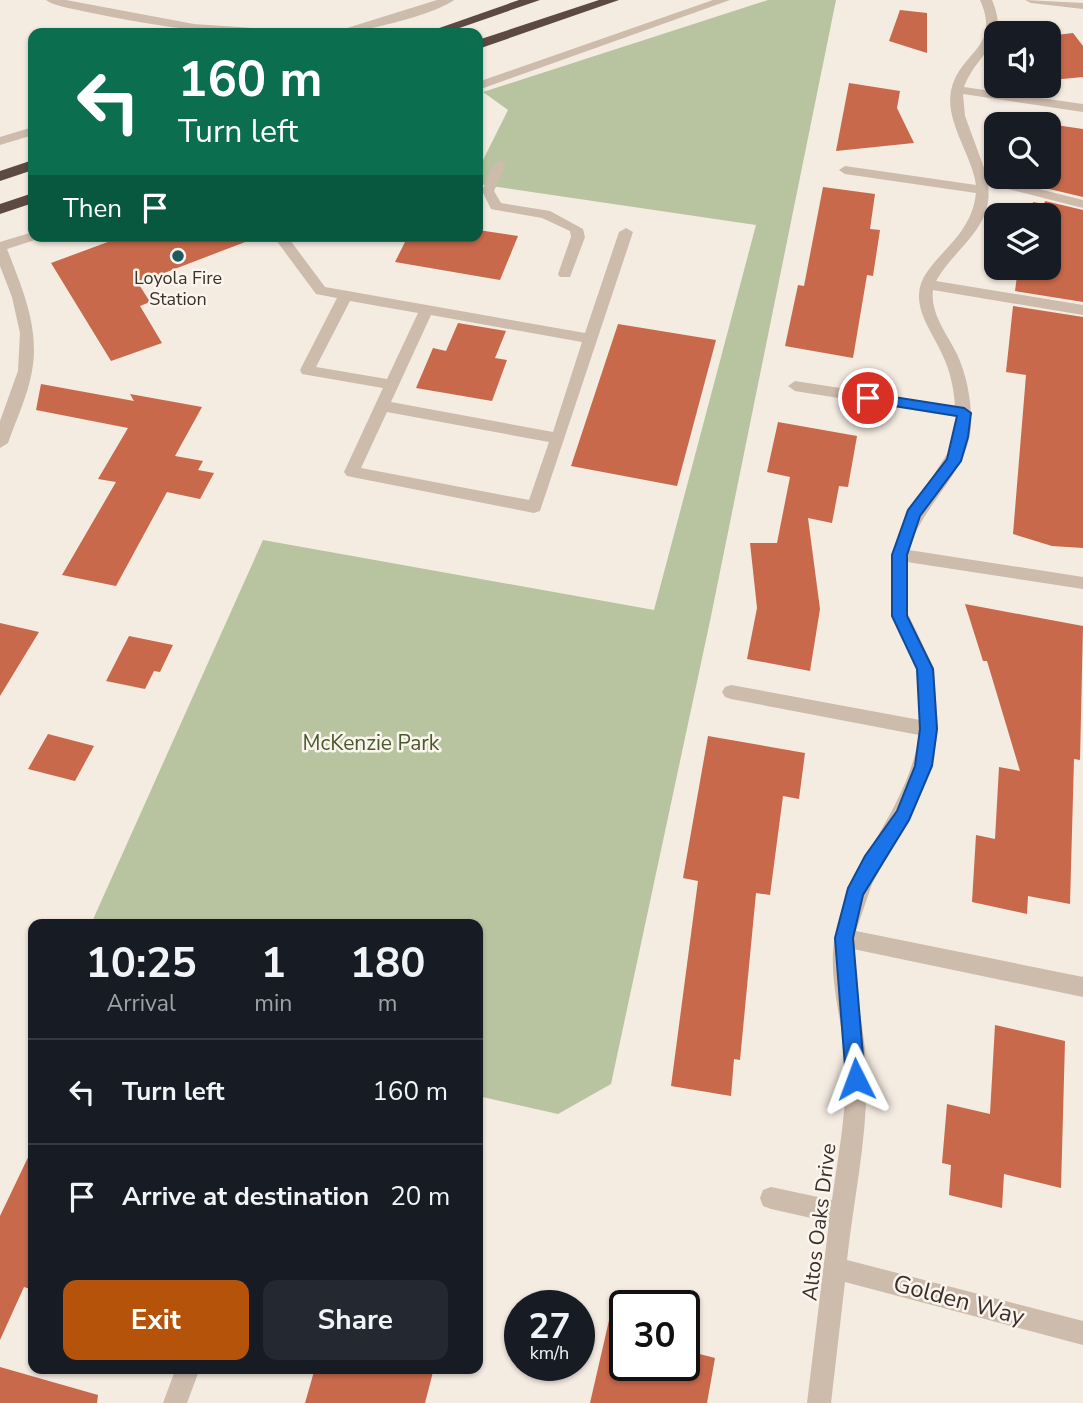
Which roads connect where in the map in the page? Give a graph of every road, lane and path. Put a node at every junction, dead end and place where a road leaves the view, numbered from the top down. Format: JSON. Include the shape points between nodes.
{"nodes":[{"id":1,"x":52,"y":0,"type":"edge"},
{"id":2,"x":448,"y":0,"type":"edge"},
{"id":3,"x":533,"y":0,"type":"edge"},
{"id":4,"x":612,"y":0,"type":"edge"},
{"id":5,"x":724,"y":0,"type":"edge"},
{"id":6,"x":986,"y":0,"type":"edge"},
{"id":7,"x":1031,"y":0,"type":"edge"},
{"id":8,"x":1083,"y":6,"type":"edge"},
{"id":9,"x":197,"y":28,"type":"edge"},
{"id":10,"x":360,"y":28,"type":"edge"},
{"id":11,"x":447,"y":28,"type":"edge"},
{"id":12,"x":483,"y":43,"type":"edge"},
{"id":13,"x":483,"y":84,"type":"edge"},
{"id":14,"x":957,"y":90,"type":"junction"},
{"id":15,"x":1083,"y":108,"type":"edge"},
{"id":16,"x":28,"y":133,"type":"edge"},
{"id":17,"x":0,"y":141,"type":"edge"},
{"id":18,"x":500,"y":164,"type":"dead end"},
{"id":19,"x":28,"y":167,"type":"edge"},
{"id":20,"x":845,"y":170,"type":"dead end"},
{"id":21,"x":0,"y":176,"type":"edge"},
{"id":22,"x":981,"y":184,"type":"junction"},
{"id":23,"x":28,"y":200,"type":"edge"},
{"id":24,"x":1083,"y":204,"type":"edge"},
{"id":25,"x":0,"y":209,"type":"edge"},
{"id":26,"x":625,"y":232,"type":"dead end"},
{"id":27,"x":28,"y":238,"type":"edge"},
{"id":28,"x":284,"y":242,"type":"edge"},
{"id":29,"x":0,"y":248,"type":"edge"},
{"id":30,"x":565,"y":274,"type":"dead end"},
{"id":31,"x":927,"y":284,"type":"junction"},
{"id":32,"x":344,"y":298,"type":"junction"},
{"id":33,"x":1083,"y":310,"type":"edge"},
{"id":34,"x":426,"y":312,"type":"junction"},
{"id":35,"x":590,"y":339,"type":"junction"},
{"id":36,"x":393,"y":385,"type":"junction"},
{"id":37,"x":795,"y":386,"type":"dead end"},
{"id":38,"x":382,"y":406,"type":"junction"},
{"id":39,"x":964,"y":413,"type":"junction"},
{"id":40,"x":5,"y":416,"type":"edge"},
{"id":41,"x":558,"y":438,"type":"junction"},
{"id":42,"x":0,"y":443,"type":"edge"},
{"id":43,"x":899,"y":555,"type":"junction"},
{"id":44,"x":1083,"y":583,"type":"edge"},
{"id":45,"x":731,"y":692,"type":"dead end"},
{"id":46,"x":929,"y":729,"type":"junction"},
{"id":47,"x":844,"y":938,"type":"junction"},
{"id":48,"x":1083,"y":987,"type":"edge"},
{"id":49,"x":771,"y":1198,"type":"dead end"},
{"id":50,"x":841,"y":1213,"type":"junction"},
{"id":51,"x":835,"y":1268,"type":"junction"},
{"id":52,"x":1083,"y":1333,"type":"edge"},
{"id":53,"x":186,"y":1374,"type":"edge"},
{"id":54,"x":175,"y":1403,"type":"edge"},
{"id":55,"x":819,"y":1403,"type":"edge"}],
"edges":[{"from":1,"to":9,"type":"street"},
{"from":2,"to":10,"type":"street"},
{"from":3,"to":11,"type":"highway"},
{"from":4,"to":12,"type":"highway"},
{"from":5,"to":13,"type":"street"},
{"from":6,"to":14,"type":"street","via":[[995,16],[995,33],[968,67]]},
{"from":7,"to":8,"type":"street"},
{"from":14,"to":15,"type":"street"},
{"from":14,"to":22,"type":"street","via":[[957,107],[981,165]]},
{"from":16,"to":17,"type":"street"},
{"from":18,"to":30,"type":"street","via":[[488,191],[496,206],[545,214],[576,229],[578,237]]},
{"from":19,"to":21,"type":"highway"},
{"from":20,"to":22,"type":"street"},
{"from":22,"to":24,"type":"street"},
{"from":22,"to":31,"type":"street","via":[[976,223]]},
{"from":23,"to":25,"type":"highway"},
{"from":26,"to":35,"type":"street"},
{"from":27,"to":29,"type":"street"},
{"from":28,"to":32,"type":"street","via":[[321,291]]},
{"from":29,"to":40,"type":"street","via":[[27,333],[25,371]]},
{"from":31,"to":33,"type":"street"},
{"from":31,"to":39,"type":"street","name":"Altos Oaks Drive","via":[[926,297],[953,362]]},
{"from":32,"to":34,"type":"street"},
{"from":32,"to":36,"type":"street","via":[[307,370]]},
{"from":34,"to":35,"type":"street"},
{"from":34,"to":36,"type":"street"},
{"from":35,"to":41,"type":"street"},
{"from":36,"to":38,"type":"street"},
{"from":37,"to":39,"type":"street"},
{"from":38,"to":41,"type":"street"},
{"from":38,"to":41,"type":"street","via":[[352,472],[534,508]]},
{"from":39,"to":43,"type":"street","name":"Altos Oaks Drive","via":[[954,461],[913,514]]},
{"from":40,"to":42,"type":"street"},
{"from":43,"to":44,"type":"street"},
{"from":43,"to":46,"type":"street","name":"Altos Oaks Drive","via":[[900,616],[925,669]]},
{"from":45,"to":46,"type":"street"},
{"from":46,"to":47,"type":"street","name":"Altos Oaks Drive","via":[[924,766],[903,815],[854,893]]},
{"from":47,"to":48,"type":"street"},
{"from":47,"to":50,"type":"street","name":"Altos Oaks Drive","via":[[856,1058],[855,1123]]},
{"from":49,"to":50,"type":"street"},
{"from":50,"to":51,"type":"street","name":"Altos Oaks Drive"},
{"from":51,"to":52,"type":"street","name":"Golden Way"},
{"from":51,"to":55,"type":"street","name":"Altos Oaks Drive"},
{"from":53,"to":54,"type":"street"}]}
